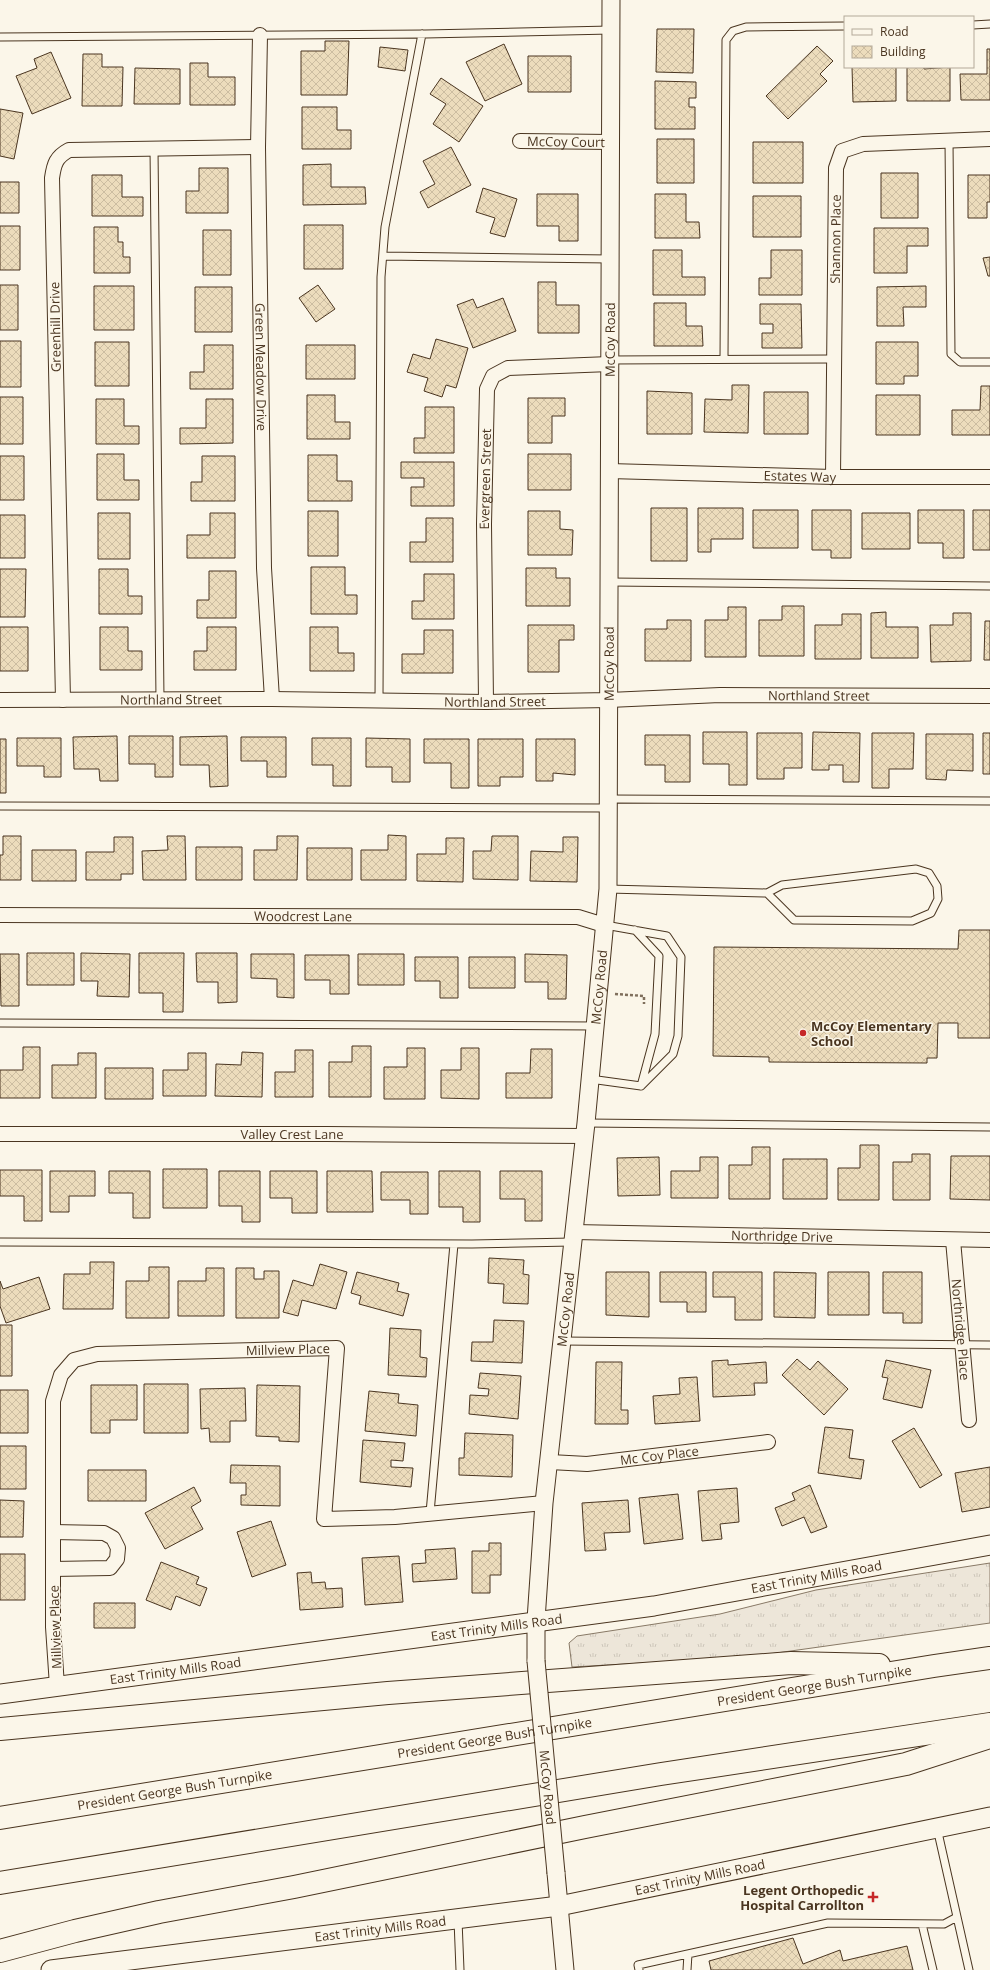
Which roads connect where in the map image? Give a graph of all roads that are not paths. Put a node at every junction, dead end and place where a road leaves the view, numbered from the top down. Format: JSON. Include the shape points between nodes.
{"nodes":[{"id":1,"x":611,"y":0,"type":"edge"},
{"id":2,"x":990,"y":24,"type":"edge"},
{"id":3,"x":974,"y":25,"type":"edge"},
{"id":4,"x":844,"y":26,"type":"edge"},
{"id":5,"x":611,"y":30,"type":"junction"},
{"id":6,"x":422,"y":34,"type":"junction"},
{"id":7,"x":260,"y":35,"type":"junction"},
{"id":8,"x":0,"y":37,"type":"edge"},
{"id":9,"x":990,"y":139,"type":"edge"},
{"id":10,"x":949,"y":140,"type":"junction"},
{"id":11,"x":520,"y":141,"type":"dead end"},
{"id":12,"x":611,"y":142,"type":"junction"},
{"id":13,"x":258,"y":147,"type":"junction"},
{"id":14,"x":154,"y":149,"type":"junction"},
{"id":15,"x":383,"y":256,"type":"junction"},
{"id":16,"x":610,"y":259,"type":"junction"},
{"id":17,"x":724,"y":359,"type":"junction"},
{"id":18,"x":834,"y":359,"type":"junction"},
{"id":19,"x":610,"y":362,"type":"junction"},
{"id":20,"x":990,"y":362,"type":"edge"},
{"id":21,"x":609,"y":471,"type":"junction"},
{"id":22,"x":990,"y":476,"type":"edge"},
{"id":23,"x":833,"y":477,"type":"junction"},
{"id":24,"x":610,"y":582,"type":"junction"},
{"id":25,"x":990,"y":586,"type":"edge"},
{"id":26,"x":990,"y":696,"type":"edge"},
{"id":27,"x":160,"y":699,"type":"junction"},
{"id":28,"x":272,"y":699,"type":"junction"},
{"id":29,"x":0,"y":700,"type":"edge"},
{"id":30,"x":63,"y":700,"type":"junction"},
{"id":31,"x":379,"y":700,"type":"junction"},
{"id":32,"x":609,"y":700,"type":"junction"},
{"id":33,"x":486,"y":702,"type":"junction"},
{"id":34,"x":990,"y":801,"type":"edge"},
{"id":35,"x":609,"y":804,"type":"junction"},
{"id":36,"x":0,"y":806,"type":"edge"},
{"id":37,"x":608,"y":889,"type":"junction"},
{"id":38,"x":767,"y":893,"type":"junction"},
{"id":39,"x":0,"y":915,"type":"edge"},
{"id":40,"x":604,"y":925,"type":"junction"},
{"id":41,"x":635,"y":930,"type":"junction"},
{"id":42,"x":0,"y":1023,"type":"edge"},
{"id":43,"x":595,"y":1026,"type":"junction"},
{"id":44,"x":590,"y":1079,"type":"junction"},
{"id":45,"x":641,"y":1086,"type":"junction"},
{"id":46,"x":990,"y":1127,"type":"edge"},
{"id":47,"x":585,"y":1129,"type":"junction"},
{"id":48,"x":0,"y":1134,"type":"edge"},
{"id":49,"x":573,"y":1237,"type":"junction"},
{"id":50,"x":953,"y":1240,"type":"junction"},
{"id":51,"x":990,"y":1240,"type":"edge"},
{"id":52,"x":0,"y":1242,"type":"edge"},
{"id":53,"x":454,"y":1244,"type":"junction"},
{"id":54,"x":561,"y":1341,"type":"junction"},
{"id":55,"x":990,"y":1345,"type":"edge"},
{"id":56,"x":961,"y":1346,"type":"junction"},
{"id":57,"x":969,"y":1420,"type":"dead end"},
{"id":58,"x":768,"y":1442,"type":"dead end"},
{"id":59,"x":550,"y":1462,"type":"junction"},
{"id":60,"x":544,"y":1503,"type":"junction"},
{"id":61,"x":430,"y":1513,"type":"junction"},
{"id":62,"x":53,"y":1532,"type":"junction"},
{"id":63,"x":990,"y":1545,"type":"edge"},
{"id":64,"x":53,"y":1569,"type":"junction"},
{"id":65,"x":536,"y":1620,"type":"junction"},
{"id":66,"x":990,"y":1658,"type":"edge"},
{"id":67,"x":934,"y":1666,"type":"junction"},
{"id":68,"x":57,"y":1686,"type":"junction"},
{"id":69,"x":0,"y":1694,"type":"edge"},
{"id":70,"x":990,"y":1724,"type":"edge"},
{"id":71,"x":0,"y":1729,"type":"edge"},
{"id":72,"x":990,"y":1737,"type":"edge"},
{"id":73,"x":990,"y":1817,"type":"edge"},
{"id":74,"x":0,"y":1818,"type":"edge"},
{"id":75,"x":937,"y":1828,"type":"junction"},
{"id":76,"x":0,"y":1883,"type":"edge"},
{"id":77,"x":559,"y":1906,"type":"junction"},
{"id":78,"x":957,"y":1917,"type":"junction"},
{"id":79,"x":458,"y":1918,"type":"junction"},
{"id":80,"x":922,"y":1924,"type":"junction"},
{"id":81,"x":0,"y":1951,"type":"edge"},
{"id":82,"x":688,"y":1954,"type":"junction"},
{"id":83,"x":51,"y":1970,"type":"edge"},
{"id":84,"x":460,"y":1970,"type":"edge"},
{"id":85,"x":564,"y":1970,"type":"edge"},
{"id":86,"x":638,"y":1970,"type":"edge"},
{"id":87,"x":687,"y":1970,"type":"edge"},
{"id":88,"x":933,"y":1970,"type":"edge"},
{"id":89,"x":969,"y":1970,"type":"edge"}],
"edges":[{"from":1,"to":5,"type":"street","name":"McCoy Road"},
{"from":2,"to":3,"type":"lane"},
{"from":4,"to":17,"type":"lane","via":[[746,27],[733,31],[726,40]]},
{"from":5,"to":6,"type":"lane"},
{"from":5,"to":12,"type":"street","name":"McCoy Road"},
{"from":6,"to":7,"type":"lane"},
{"from":6,"to":15,"type":"lane","via":[[385,227]]},
{"from":7,"to":8,"type":"lane"},
{"from":7,"to":13,"type":"street","name":"Green Meadow Drive"},
{"from":9,"to":10,"type":"street","name":"Shannon Place"},
{"from":10,"to":18,"type":"street","name":"Shannon Place","via":[[863,144],[842,151],[836,168]]},
{"from":10,"to":20,"type":"lane","via":[[951,354],[960,362]]},
{"from":11,"to":12,"type":"street","name":"McCoy Court"},
{"from":12,"to":16,"type":"street","name":"McCoy Road"},
{"from":13,"to":14,"type":"street","name":"Greenhill Drive"},
{"from":13,"to":28,"type":"street","name":"Green Meadow Drive","via":[[264,568]]},
{"from":14,"to":27,"type":"lane"},
{"from":14,"to":30,"type":"street","name":"Greenhill Drive","via":[[69,150],[60,155],[53,167]]},
{"from":15,"to":16,"type":"lane"},
{"from":15,"to":31,"type":"lane"},
{"from":16,"to":19,"type":"street","name":"McCoy Road"},
{"from":17,"to":18,"type":"lane"},
{"from":17,"to":19,"type":"lane"},
{"from":18,"to":23,"type":"street","name":"Shannon Place"},
{"from":19,"to":21,"type":"street","name":"McCoy Road"},
{"from":19,"to":33,"type":"street","name":"Evergreen Street","via":[[508,368],[493,376],[487,389],[484,524]]},
{"from":21,"to":23,"type":"street","name":"Estates Way"},
{"from":21,"to":24,"type":"street","name":"McCoy Road"},
{"from":22,"to":23,"type":"street","name":"Estates Way"},
{"from":24,"to":25,"type":"lane"},
{"from":24,"to":32,"type":"street","name":"McCoy Road"},
{"from":26,"to":32,"type":"street","name":"Northland Street","via":[[720,695]]},
{"from":27,"to":28,"type":"street","name":"Northland Street"},
{"from":27,"to":30,"type":"street","name":"Northland Street"},
{"from":28,"to":31,"type":"street","name":"Northland Street"},
{"from":29,"to":30,"type":"street","name":"Northland Street"},
{"from":31,"to":33,"type":"street","name":"Northland Street"},
{"from":32,"to":33,"type":"street","name":"Northland Street"},
{"from":32,"to":35,"type":"street","name":"McCoy Road"},
{"from":34,"to":35,"type":"lane"},
{"from":35,"to":36,"type":"lane"},
{"from":35,"to":37,"type":"street","name":"McCoy Road"},
{"from":37,"to":38,"type":"lane"},
{"from":37,"to":40,"type":"street","name":"McCoy Road"},
{"from":38,"to":38,"type":"lane","via":[[794,920],[912,921],[931,914],[938,899],[937,886],[929,873],[916,869],[782,885]]},
{"from":39,"to":40,"type":"street","name":"Woodcrest Lane","via":[[578,917]]},
{"from":40,"to":41,"type":"lane"},
{"from":40,"to":43,"type":"street","name":"McCoy Road"},
{"from":41,"to":45,"type":"lane","via":[[659,956],[655,1034]]},
{"from":41,"to":45,"type":"lane","via":[[667,936],[681,957],[678,1036],[673,1054]]},
{"from":42,"to":43,"type":"lane"},
{"from":43,"to":44,"type":"street","name":"McCoy Road"},
{"from":44,"to":45,"type":"lane"},
{"from":44,"to":47,"type":"street","name":"McCoy Road"},
{"from":46,"to":47,"type":"lane"},
{"from":47,"to":48,"type":"street","name":"Valley Crest Lane","via":[[334,1134]]},
{"from":47,"to":49,"type":"street","name":"McCoy Road"},
{"from":49,"to":50,"type":"street","name":"Northridge Drive"},
{"from":49,"to":53,"type":"lane"},
{"from":49,"to":54,"type":"street","name":"McCoy Road"},
{"from":50,"to":51,"type":"street","name":"Northridge Drive"},
{"from":50,"to":56,"type":"street","name":"Northridge Place"},
{"from":52,"to":53,"type":"lane"},
{"from":53,"to":61,"type":"lane"},
{"from":54,"to":56,"type":"lane"},
{"from":54,"to":59,"type":"street","name":"McCoy Road"},
{"from":55,"to":56,"type":"lane"},
{"from":56,"to":57,"type":"street","name":"Northridge Place"},
{"from":58,"to":59,"type":"street","name":"Mc Coy Place","via":[[587,1464]]},
{"from":59,"to":60,"type":"street","name":"McCoy Road"},
{"from":60,"to":61,"type":"street","name":"Millview Place"},
{"from":60,"to":65,"type":"street","name":"McCoy Road"},
{"from":61,"to":62,"type":"street","name":"Millview Place","via":[[395,1517],[324,1519],[337,1348],[97,1354],[74,1360],[61,1374],[53,1401]]},
{"from":62,"to":64,"type":"street","name":"Millview Place"},
{"from":62,"to":64,"type":"street","name":"Millview Place","via":[[104,1534],[113,1538],[118,1548],[117,1559],[110,1568]]},
{"from":63,"to":65,"type":"main road","name":"East Trinity Mills Road","via":[[654,1606]]},
{"from":64,"to":68,"type":"street","name":"Millview Place"},
{"from":65,"to":68,"type":"main road","name":"East Trinity Mills Road"},
{"from":65,"to":77,"type":"street","name":"McCoy Road","bridge":true,"via":[[536,1661]]},
{"from":66,"to":67,"type":"highway","name":"President George Bush Turnpike"},
{"from":67,"to":71,"type":"highway","via":[[791,1663],[388,1693]]},
{"from":67,"to":74,"type":"highway","name":"President George Bush Turnpike"},
{"from":68,"to":69,"type":"main road","name":"East Trinity Mills Road"},
{"from":70,"to":76,"type":"highway","via":[[661,1774]]},
{"from":72,"to":81,"type":"highway","via":[[906,1764],[159,1912]]},
{"from":73,"to":75,"type":"main road","name":"East Trinity Mills Road"},
{"from":75,"to":77,"type":"main road","name":"East Trinity Mills Road"},
{"from":75,"to":78,"type":"lane"},
{"from":77,"to":79,"type":"main road","name":"East Trinity Mills Road"},
{"from":77,"to":85,"type":"street","name":"McCoy Road"},
{"from":78,"to":80,"type":"lane","via":[[944,1924]]},
{"from":78,"to":89,"type":"lane"},
{"from":79,"to":83,"type":"main road","name":"East Trinity Mills Road"},
{"from":79,"to":84,"type":"lane"},
{"from":80,"to":82,"type":"lane","via":[[828,1923]]},
{"from":80,"to":88,"type":"lane"},
{"from":82,"to":86,"type":"lane","via":[[638,1965]]},
{"from":82,"to":87,"type":"lane"}]}
